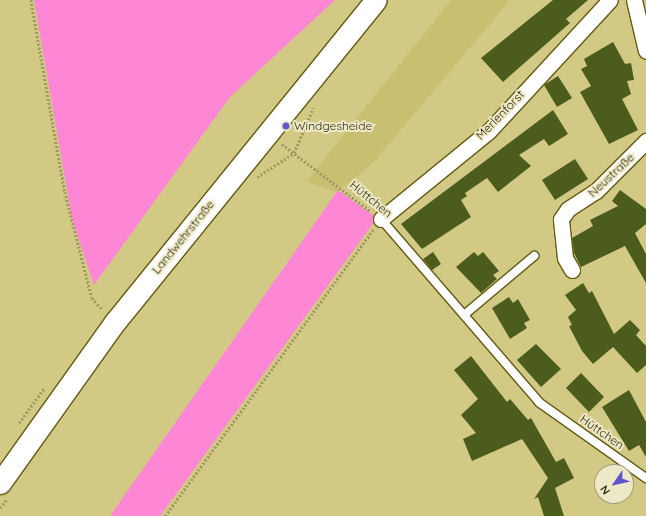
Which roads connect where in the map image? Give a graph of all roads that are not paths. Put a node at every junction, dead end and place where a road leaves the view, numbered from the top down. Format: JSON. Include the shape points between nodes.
{"nodes":[{"id":1,"x":376,"y":0,"type":"edge"},
{"id":2,"x":610,"y":0,"type":"edge"},
{"id":3,"x":634,"y":0,"type":"edge"},
{"id":4,"x":646,"y":51,"type":"edge"},
{"id":5,"x":646,"y":141,"type":"edge"},
{"id":6,"x":381,"y":219,"type":"joint"},
{"id":7,"x":534,"y":256,"type":"dead end"},
{"id":8,"x":572,"y":270,"type":"dead end"},
{"id":9,"x":464,"y":316,"type":"junction"},
{"id":10,"x":646,"y":478,"type":"edge"},
{"id":11,"x":0,"y":482,"type":"edge"}],
"edges":[{"from":1,"to":11,"type":"main road","name":"Landwehrstraße","via":[[116,322]]},
{"from":2,"to":6,"type":"street","name":"Merlenforst","via":[[489,131]]},
{"from":3,"to":4,"type":"street"},
{"from":5,"to":8,"type":"street","name":"Neustraße","via":[[596,191],[568,209],[561,219],[564,252]]},
{"from":6,"to":9,"type":"lane","name":"Hüttchen"},
{"from":7,"to":9,"type":"lane"},
{"from":9,"to":10,"type":"lane","name":"Hüttchen","via":[[540,403]]}]}
